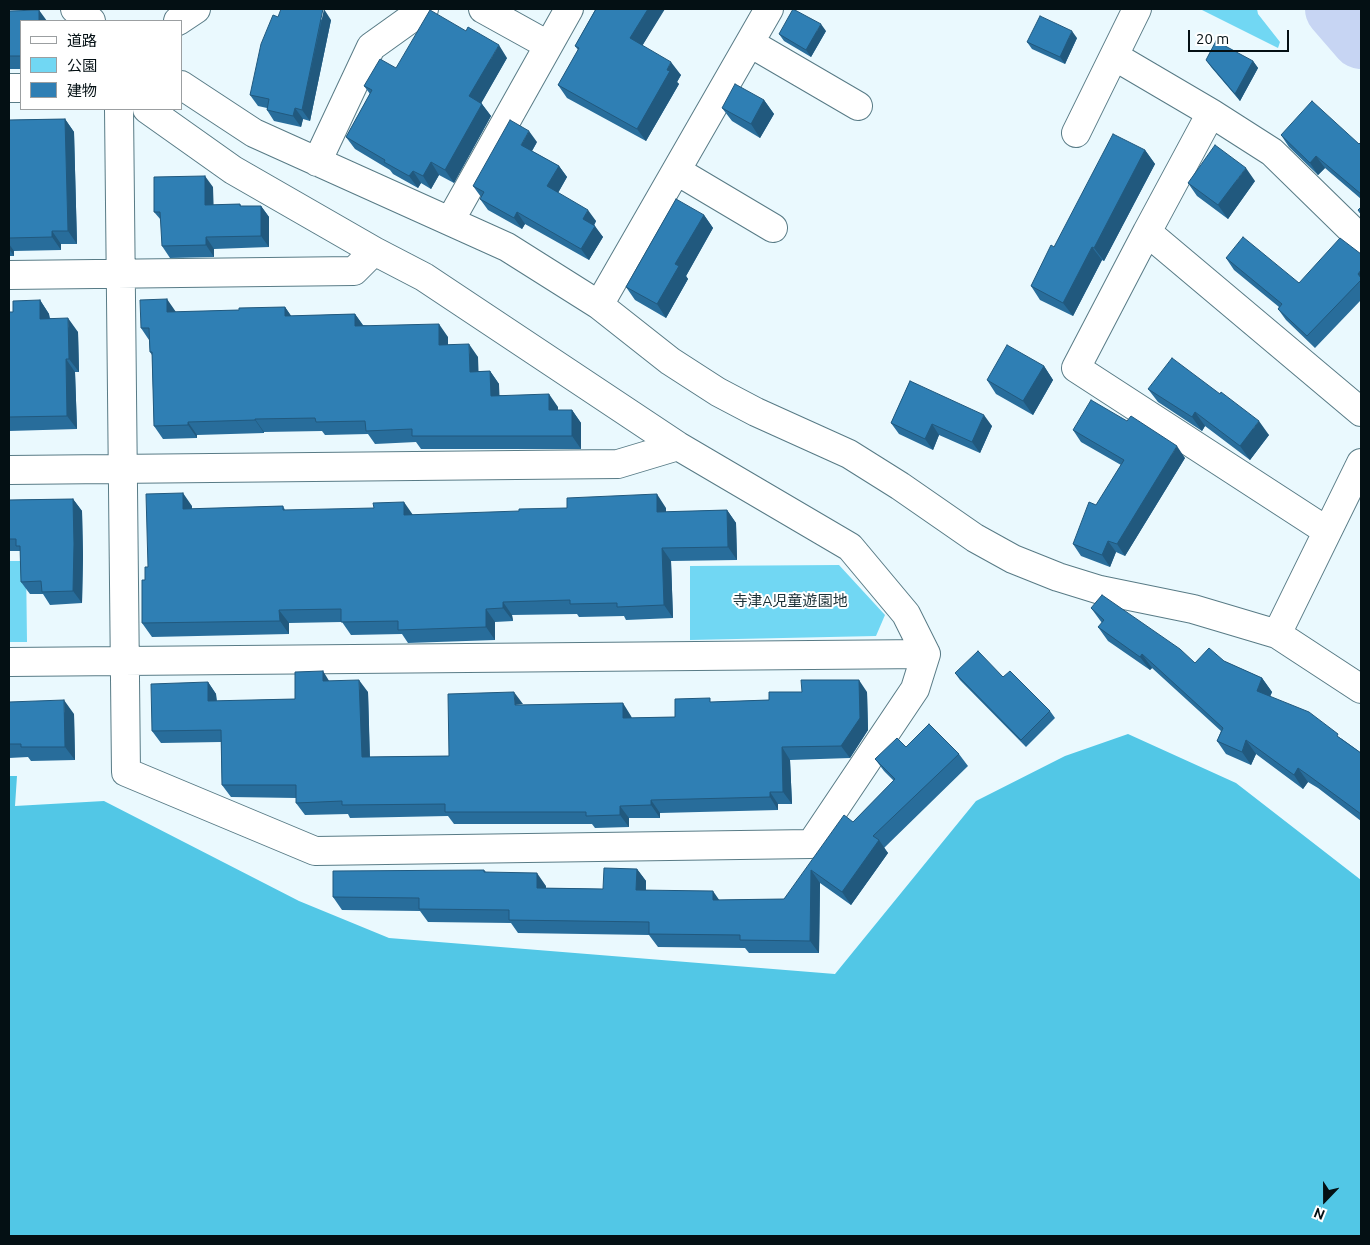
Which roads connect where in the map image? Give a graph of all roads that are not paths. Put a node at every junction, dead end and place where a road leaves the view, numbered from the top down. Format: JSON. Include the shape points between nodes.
{"nodes":[{"id":1,"x":75,"y":9,"type":"edge"},
{"id":2,"x":196,"y":9,"type":"edge"},
{"id":3,"x":424,"y":9,"type":"edge"},
{"id":4,"x":483,"y":9,"type":"edge"},
{"id":5,"x":569,"y":9,"type":"edge"},
{"id":6,"x":769,"y":9,"type":"edge"},
{"id":7,"x":1137,"y":9,"type":"edge"},
{"id":8,"x":90,"y":20,"type":"edge"},
{"id":9,"x":180,"y":20,"type":"edge"},
{"id":10,"x":750,"y":43,"type":"junction"},
{"id":11,"x":548,"y":45,"type":"junction"},
{"id":12,"x":1114,"y":56,"type":"junction"},
{"id":13,"x":182,"y":86,"type":"edge"},
{"id":14,"x":858,"y":106,"type":"dead end"},
{"id":15,"x":119,"y":110,"type":"edge"},
{"id":16,"x":148,"y":110,"type":"edge"},
{"id":17,"x":1211,"y":113,"type":"junction"},
{"id":18,"x":1076,"y":133,"type":"dead end"},
{"id":19,"x":317,"y":162,"type":"junction"},
{"id":20,"x":677,"y":171,"type":"junction"},
{"id":21,"x":450,"y":221,"type":"junction"},
{"id":22,"x":772,"y":228,"type":"dead end"},
{"id":23,"x":1147,"y":232,"type":"junction"},
{"id":24,"x":1361,"y":238,"type":"edge"},
{"id":25,"x":374,"y":251,"type":"junction"},
{"id":26,"x":121,"y":274,"type":"junction"},
{"id":27,"x":9,"y":275,"type":"edge"},
{"id":28,"x":598,"y":305,"type":"junction"},
{"id":29,"x":1361,"y":412,"type":"edge"},
{"id":30,"x":678,"y":446,"type":"junction"},
{"id":31,"x":1361,"y":463,"type":"edge"},
{"id":32,"x":123,"y":469,"type":"junction"},
{"id":33,"x":9,"y":470,"type":"edge"},
{"id":34,"x":1327,"y":532,"type":"junction"},
{"id":35,"x":1277,"y":634,"type":"junction"},
{"id":36,"x":926,"y":654,"type":"junction"},
{"id":37,"x":125,"y":661,"type":"junction"},
{"id":38,"x":9,"y":662,"type":"edge"},
{"id":39,"x":1361,"y":690,"type":"edge"}],
"edges":[{"from":1,"to":8,"type":"street"},
{"from":2,"to":9,"type":"street"},
{"from":3,"to":19,"type":"street","via":[[371,47]]},
{"from":4,"to":11,"type":"street"},
{"from":5,"to":11,"type":"street"},
{"from":6,"to":10,"type":"street"},
{"from":7,"to":12,"type":"street"},
{"from":10,"to":14,"type":"street"},
{"from":10,"to":20,"type":"street"},
{"from":11,"to":21,"type":"street"},
{"from":12,"to":17,"type":"street"},
{"from":12,"to":18,"type":"street"},
{"from":13,"to":19,"type":"street","via":[[254,133]]},
{"from":15,"to":26,"type":"street"},
{"from":16,"to":25,"type":"street","via":[[233,170]]},
{"from":17,"to":23,"type":"street"},
{"from":17,"to":24,"type":"street","via":[[1272,152]]},
{"from":19,"to":21,"type":"street"},
{"from":20,"to":22,"type":"street"},
{"from":20,"to":28,"type":"street"},
{"from":21,"to":28,"type":"street","via":[[507,247]]},
{"from":23,"to":29,"type":"street"},
{"from":23,"to":34,"type":"street","via":[[1076,368]]},
{"from":25,"to":26,"type":"street","via":[[354,271]]},
{"from":25,"to":30,"type":"street","via":[[424,277]]},
{"from":26,"to":27,"type":"street"},
{"from":26,"to":32,"type":"street"},
{"from":28,"to":35,"type":"street","via":[[670,361],[718,392],[848,454],[975,538],[1014,559],[1100,590],[1193,609]]},
{"from":30,"to":32,"type":"street","via":[[618,464]]},
{"from":30,"to":36,"type":"street","via":[[850,547],[906,614]]},
{"from":31,"to":34,"type":"street"},
{"from":32,"to":33,"type":"street"},
{"from":32,"to":37,"type":"street"},
{"from":34,"to":35,"type":"street"},
{"from":35,"to":39,"type":"street"},
{"from":36,"to":37,"type":"street"},
{"from":36,"to":37,"type":"street","via":[[915,689],[811,844],[315,851],[126,772]]},
{"from":37,"to":38,"type":"street"}]}
